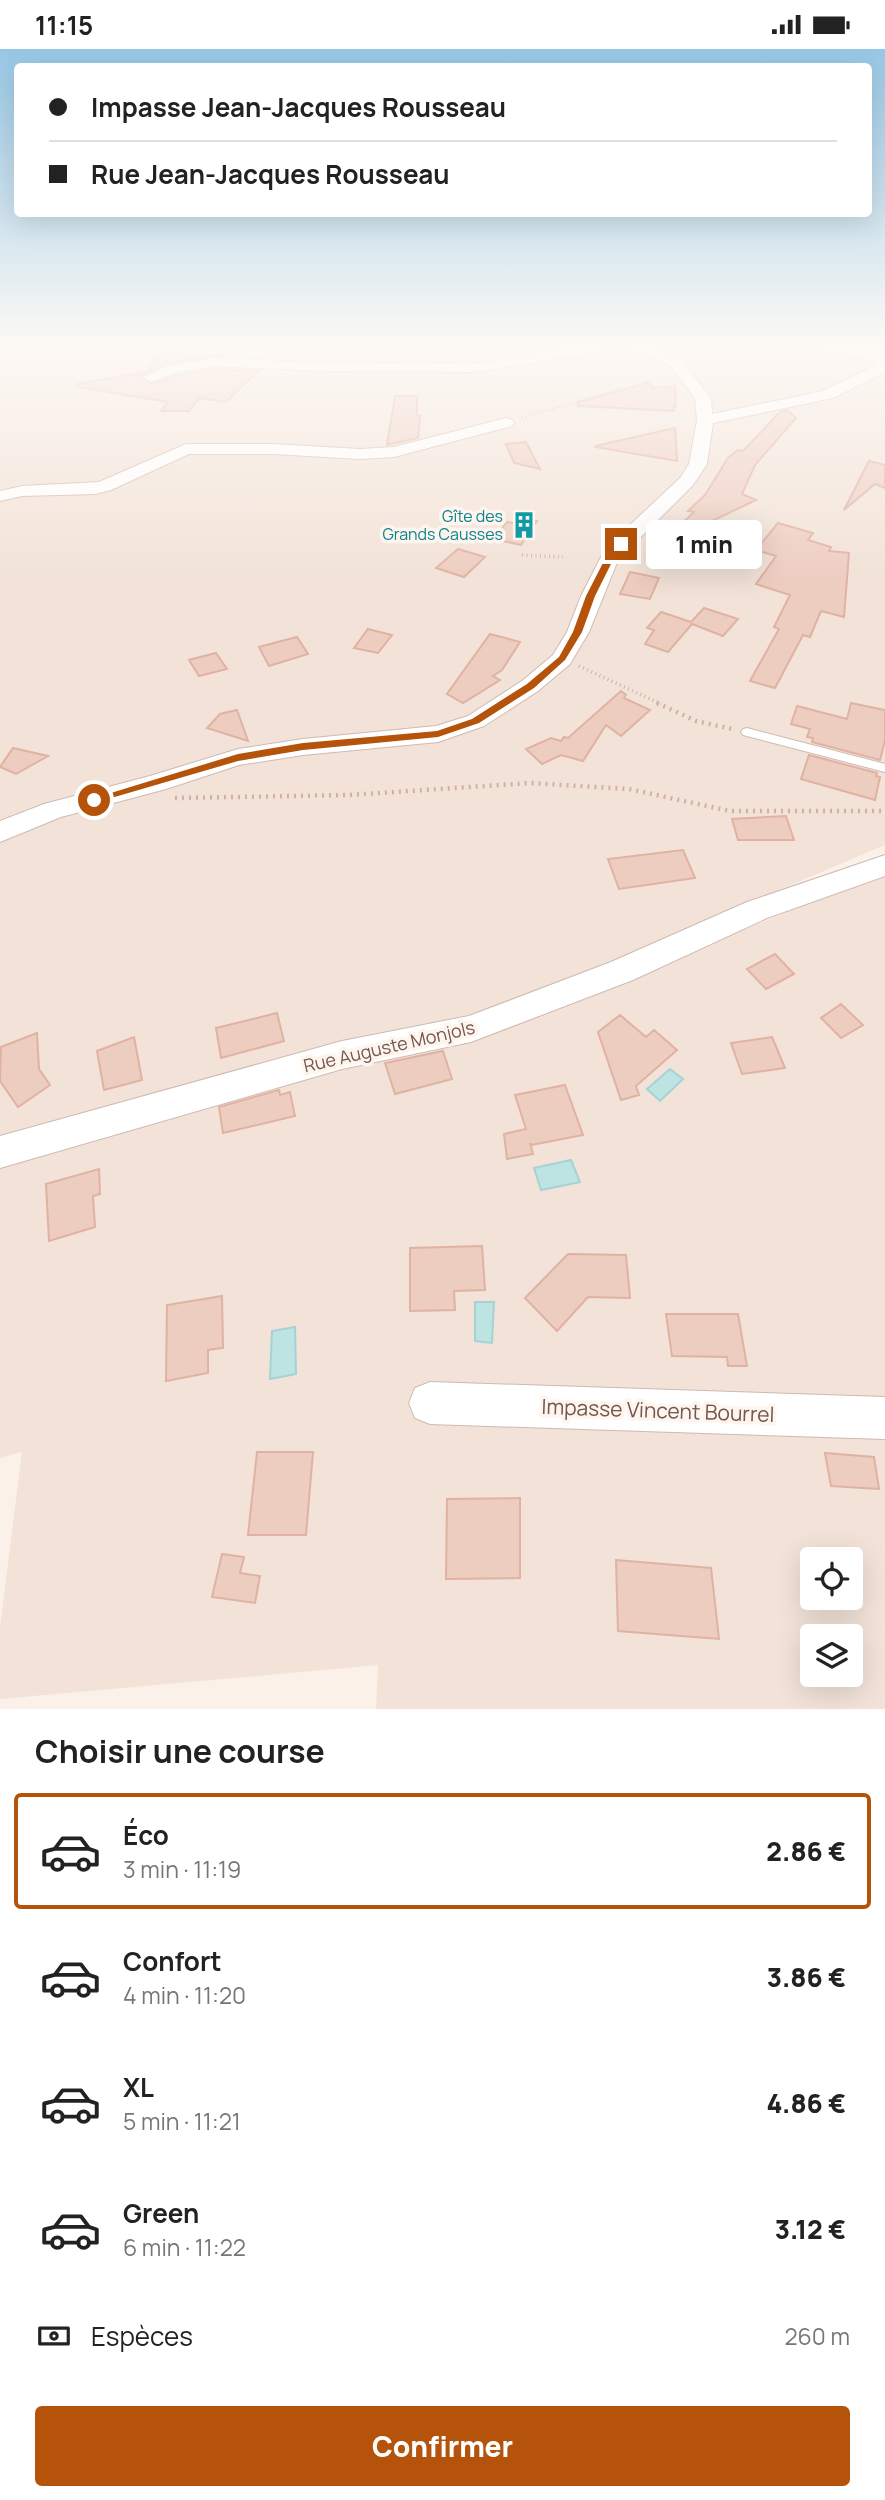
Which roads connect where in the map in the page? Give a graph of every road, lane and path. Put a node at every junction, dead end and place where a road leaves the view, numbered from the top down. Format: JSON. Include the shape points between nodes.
{"nodes":[{"id":1,"x":496,"y":425,"type":"edge"},
{"id":2,"x":704,"y":425,"type":"edge"},
{"id":3,"x":0,"y":496,"type":"edge"},
{"id":4,"x":522,"y":555,"type":"dead end"},
{"id":5,"x":563,"y":557,"type":"dead end"},
{"id":6,"x":562,"y":659,"type":"junction"},
{"id":7,"x":747,"y":732,"type":"joint"},
{"id":8,"x":885,"y":768,"type":"edge"},
{"id":9,"x":157,"y":783,"type":"junction"},
{"id":10,"x":885,"y":811,"type":"edge"},
{"id":11,"x":0,"y":832,"type":"edge"},
{"id":12,"x":885,"y":865,"type":"edge"},
{"id":13,"x":0,"y":1152,"type":"edge"},
{"id":14,"x":430,"y":1403,"type":"dead end"},
{"id":15,"x":885,"y":1417,"type":"edge"}],
"edges":[{"from":1,"to":3,"type":"street","via":[[394,452],[186,449],[89,491],[22,491]]},
{"from":2,"to":6,"type":"street","via":[[695,472],[609,559]]},
{"from":4,"to":5,"type":"path"},
{"from":6,"to":7,"type":"path","via":[[696,721]]},
{"from":6,"to":9,"type":"street","via":[[476,721],[438,734],[238,757]]},
{"from":7,"to":8,"type":"lane"},
{"from":9,"to":10,"type":"path","via":[[177,799],[349,795],[530,783],[629,789],[730,811]]},
{"from":9,"to":11,"type":"street","via":[[53,810]]},
{"from":12,"to":13,"type":"street","name":"Rue Auguste Monjols","via":[[757,910],[622,971],[471,1029],[342,1055]]},
{"from":14,"to":15,"type":"street","name":"Impasse Vincent Bourrel"}]}
